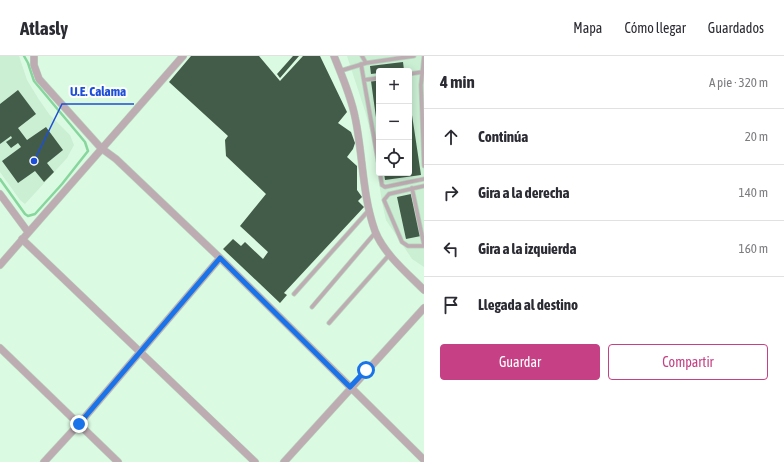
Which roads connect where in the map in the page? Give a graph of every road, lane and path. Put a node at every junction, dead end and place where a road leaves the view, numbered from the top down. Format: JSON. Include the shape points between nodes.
{"nodes":[{"id":1,"x":34,"y":56,"type":"edge"},
{"id":2,"x":183,"y":56,"type":"edge"},
{"id":3,"x":334,"y":56,"type":"edge"},
{"id":4,"x":362,"y":56,"type":"edge"},
{"id":5,"x":414,"y":56,"type":"edge"},
{"id":6,"x":424,"y":56,"type":"edge"},
{"id":7,"x":378,"y":58,"type":"edge"},
{"id":8,"x":366,"y":63,"type":"junction"},
{"id":9,"x":361,"y":64,"type":"junction"},
{"id":10,"x":340,"y":71,"type":"junction"},
{"id":11,"x":422,"y":72,"type":"junction"},
{"id":12,"x":412,"y":74,"type":"edge"},
{"id":13,"x":376,"y":78,"type":"edge"},
{"id":14,"x":364,"y":80,"type":"junction"},
{"id":15,"x":423,"y":86,"type":"edge"},
{"id":16,"x":424,"y":133,"type":"edge"},
{"id":17,"x":101,"y":148,"type":"junction"},
{"id":18,"x":376,"y":149,"type":"edge"},
{"id":19,"x":424,"y":166,"type":"edge"},
{"id":20,"x":380,"y":176,"type":"edge"},
{"id":21,"x":424,"y":179,"type":"edge"},
{"id":22,"x":424,"y":186,"type":"edge"},
{"id":23,"x":412,"y":188,"type":"junction"},
{"id":24,"x":0,"y":194,"type":"edge"},
{"id":25,"x":369,"y":209,"type":"junction"},
{"id":26,"x":28,"y":232,"type":"junction"},
{"id":27,"x":376,"y":232,"type":"junction"},
{"id":28,"x":22,"y":239,"type":"junction"},
{"id":29,"x":424,"y":245,"type":"edge"},
{"id":30,"x":390,"y":254,"type":"junction"},
{"id":31,"x":220,"y":258,"type":"junction"},
{"id":32,"x":0,"y":265,"type":"edge"},
{"id":33,"x":424,"y":290,"type":"edge"},
{"id":34,"x":294,"y":294,"type":"dead end"},
{"id":35,"x":312,"y":307,"type":"dead end"},
{"id":36,"x":424,"y":308,"type":"edge"},
{"id":37,"x":329,"y":322,"type":"dead end"},
{"id":38,"x":0,"y":348,"type":"edge"},
{"id":39,"x":141,"y":352,"type":"junction"},
{"id":40,"x":350,"y":387,"type":"junction"},
{"id":41,"x":79,"y":424,"type":"junction"},
{"id":42,"x":424,"y":460,"type":"edge"},
{"id":43,"x":44,"y":462,"type":"edge"},
{"id":44,"x":118,"y":462,"type":"edge"},
{"id":45,"x":255,"y":462,"type":"edge"},
{"id":46,"x":284,"y":462,"type":"edge"}],
"edges":[{"from":1,"to":17,"type":"street","via":[[39,79]]},
{"from":2,"to":17,"type":"street"},
{"from":3,"to":10,"type":"street"},
{"from":4,"to":8,"type":"lane"},
{"from":5,"to":7,"type":"lane"},
{"from":6,"to":11,"type":"lane"},
{"from":7,"to":8,"type":"lane"},
{"from":8,"to":9,"type":"lane"},
{"from":9,"to":10,"type":"lane"},
{"from":9,"to":14,"type":"lane"},
{"from":10,"to":25,"type":"street","via":[[355,117]]},
{"from":11,"to":12,"type":"lane"},
{"from":11,"to":15,"type":"lane"},
{"from":13,"to":14,"type":"lane"},
{"from":14,"to":18,"type":"lane"},
{"from":15,"to":16,"type":"lane"},
{"from":16,"to":19,"type":"lane"},
{"from":17,"to":26,"type":"street"},
{"from":17,"to":31,"type":"street","via":[[116,159]]},
{"from":20,"to":21,"type":"lane","via":[[382,185],[385,187]]},
{"from":22,"to":23,"type":"lane"},
{"from":23,"to":29,"type":"lane"},
{"from":23,"to":29,"type":"lane","via":[[389,194],[384,200],[402,242],[408,246]]},
{"from":24,"to":26,"type":"street"},
{"from":25,"to":27,"type":"street"},
{"from":25,"to":34,"type":"lane"},
{"from":26,"to":28,"type":"street"},
{"from":27,"to":30,"type":"street"},
{"from":27,"to":35,"type":"lane"},
{"from":28,"to":32,"type":"street"},
{"from":28,"to":39,"type":"street"},
{"from":30,"to":33,"type":"street"},
{"from":30,"to":37,"type":"lane"},
{"from":31,"to":39,"type":"street"},
{"from":31,"to":40,"type":"street"},
{"from":36,"to":40,"type":"street"},
{"from":38,"to":41,"type":"street"},
{"from":39,"to":41,"type":"street"},
{"from":39,"to":45,"type":"street"},
{"from":40,"to":42,"type":"street"},
{"from":40,"to":46,"type":"street"},
{"from":41,"to":43,"type":"street"},
{"from":41,"to":44,"type":"street"}]}
